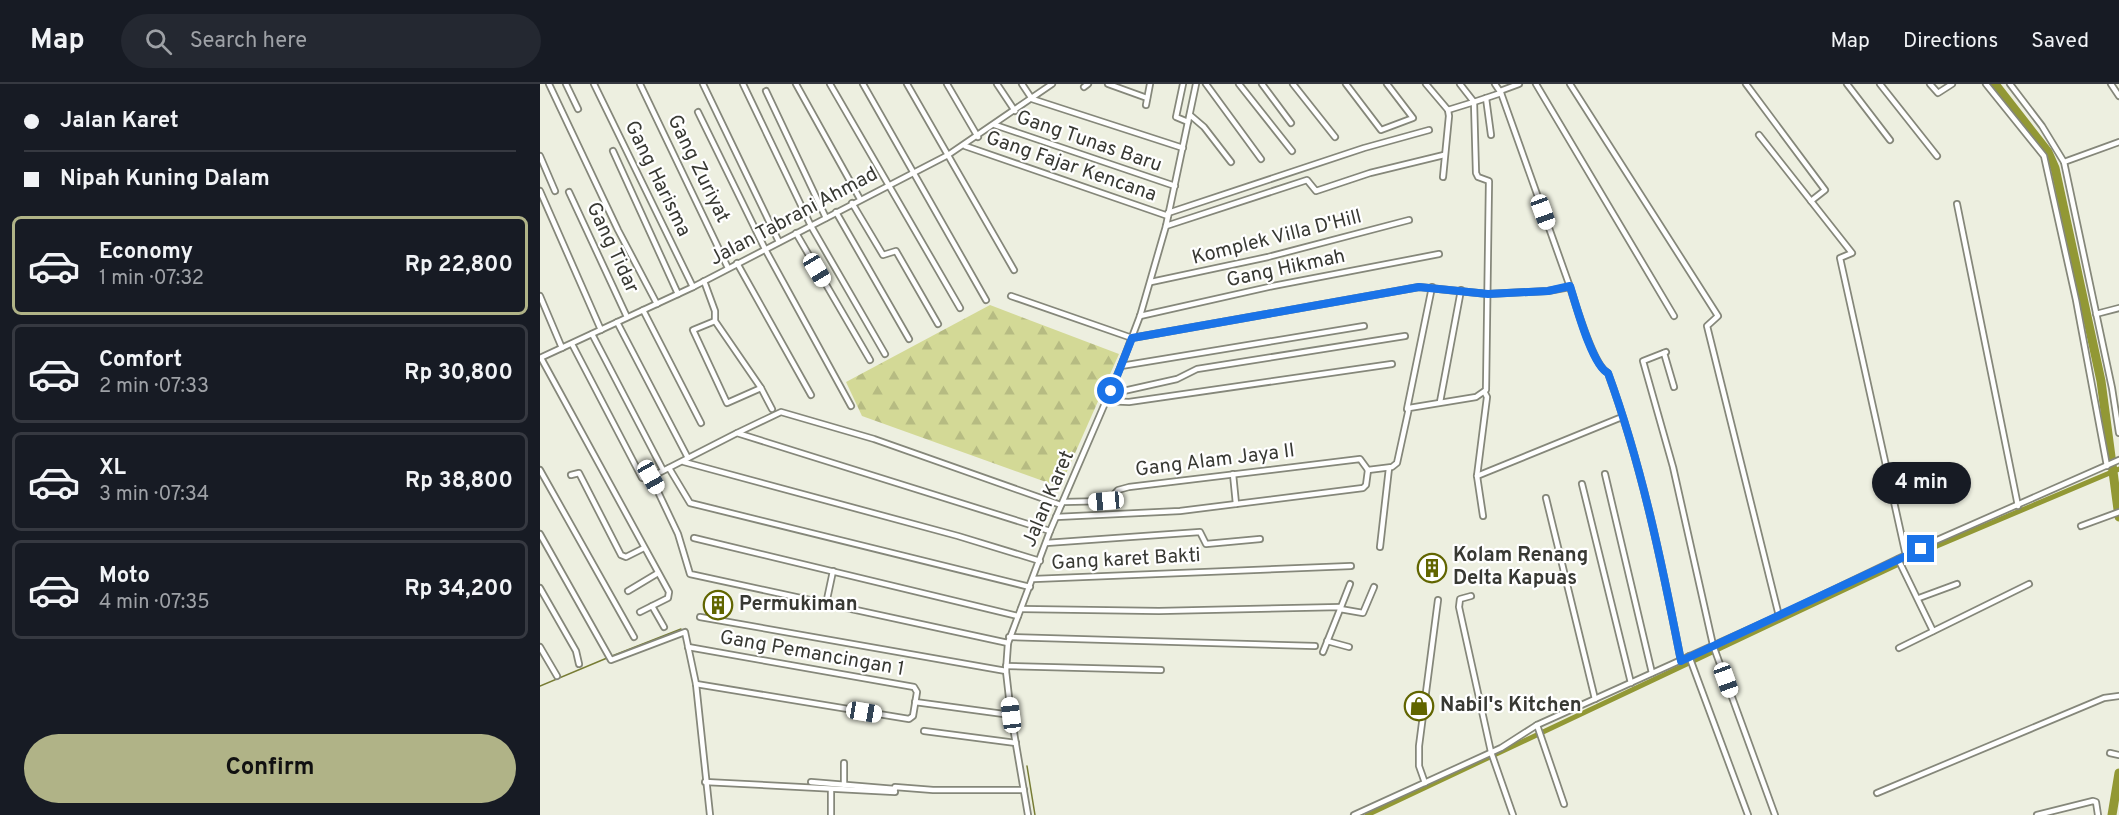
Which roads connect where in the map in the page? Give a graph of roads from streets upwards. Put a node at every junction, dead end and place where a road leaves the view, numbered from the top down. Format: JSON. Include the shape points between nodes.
{"nodes":[{"id":1,"x":549,"y":84,"type":"edge"},
{"id":2,"x":566,"y":84,"type":"edge"},
{"id":3,"x":594,"y":84,"type":"edge"},
{"id":4,"x":640,"y":84,"type":"edge"},
{"id":5,"x":703,"y":84,"type":"edge"},
{"id":6,"x":744,"y":84,"type":"edge"},
{"id":7,"x":796,"y":84,"type":"edge"},
{"id":8,"x":830,"y":84,"type":"edge"},
{"id":9,"x":863,"y":84,"type":"edge"},
{"id":10,"x":907,"y":84,"type":"edge"},
{"id":11,"x":947,"y":84,"type":"edge"},
{"id":12,"x":997,"y":84,"type":"edge"},
{"id":13,"x":1022,"y":84,"type":"edge"},
{"id":14,"x":1052,"y":84,"type":"edge"},
{"id":15,"x":1108,"y":84,"type":"edge"},
{"id":16,"x":1150,"y":84,"type":"edge"},
{"id":17,"x":1183,"y":84,"type":"edge"},
{"id":18,"x":1196,"y":84,"type":"edge"},
{"id":19,"x":1206,"y":84,"type":"edge"},
{"id":20,"x":1239,"y":84,"type":"edge"},
{"id":21,"x":1262,"y":84,"type":"edge"},
{"id":22,"x":1293,"y":84,"type":"edge"},
{"id":23,"x":1346,"y":84,"type":"edge"},
{"id":24,"x":1387,"y":84,"type":"edge"},
{"id":25,"x":1426,"y":84,"type":"edge"},
{"id":26,"x":1460,"y":84,"type":"edge"},
{"id":27,"x":1495,"y":84,"type":"edge"},
{"id":28,"x":1519,"y":84,"type":"edge"},
{"id":29,"x":1536,"y":84,"type":"edge"},
{"id":30,"x":1570,"y":84,"type":"edge"},
{"id":31,"x":1746,"y":84,"type":"edge"},
{"id":32,"x":1847,"y":84,"type":"edge"},
{"id":33,"x":1880,"y":84,"type":"edge"},
{"id":34,"x":1930,"y":84,"type":"edge"},
{"id":35,"x":1952,"y":84,"type":"edge"},
{"id":36,"x":1986,"y":84,"type":"edge"},
{"id":37,"x":2010,"y":84,"type":"edge"},
{"id":38,"x":2111,"y":84,"type":"edge"},
{"id":39,"x":1117,"y":86,"type":"edge"},
{"id":40,"x":766,"y":91,"type":"dead end"},
{"id":41,"x":1501,"y":92,"type":"junction"},
{"id":42,"x":2119,"y":96,"type":"edge"},
{"id":43,"x":1147,"y":98,"type":"junction"},
{"id":44,"x":1486,"y":98,"type":"junction"},
{"id":45,"x":1032,"y":99,"type":"junction"},
{"id":46,"x":1474,"y":102,"type":"junction"},
{"id":47,"x":1146,"y":105,"type":"dead end"},
{"id":48,"x":578,"y":109,"type":"dead end"},
{"id":49,"x":1448,"y":110,"type":"junction"},
{"id":50,"x":1015,"y":111,"type":"junction"},
{"id":51,"x":698,"y":112,"type":"dead end"},
{"id":52,"x":1190,"y":115,"type":"junction"},
{"id":53,"x":1188,"y":122,"type":"junction"},
{"id":54,"x":1291,"y":123,"type":"dead end"},
{"id":55,"x":995,"y":125,"type":"junction"},
{"id":56,"x":1429,"y":130,"type":"dead end"},
{"id":57,"x":1491,"y":135,"type":"dead end"},
{"id":58,"x":1759,"y":135,"type":"dead end"},
{"id":59,"x":978,"y":137,"type":"junction"},
{"id":60,"x":1335,"y":137,"type":"dead end"},
{"id":61,"x":1890,"y":140,"type":"dead end"},
{"id":62,"x":2119,"y":142,"type":"edge"},
{"id":63,"x":964,"y":146,"type":"junction"},
{"id":64,"x":1183,"y":148,"type":"junction"},
{"id":65,"x":613,"y":151,"type":"dead end"},
{"id":66,"x":1292,"y":151,"type":"dead end"},
{"id":67,"x":948,"y":155,"type":"junction"},
{"id":68,"x":1444,"y":155,"type":"junction"},
{"id":69,"x":540,"y":156,"type":"edge"},
{"id":70,"x":1937,"y":156,"type":"dead end"},
{"id":71,"x":1261,"y":159,"type":"dead end"},
{"id":72,"x":1231,"y":162,"type":"dead end"},
{"id":73,"x":2064,"y":162,"type":"junction"},
{"id":74,"x":914,"y":172,"type":"junction"},
{"id":75,"x":1443,"y":177,"type":"dead end"},
{"id":76,"x":887,"y":185,"type":"junction"},
{"id":77,"x":1174,"y":186,"type":"junction"},
{"id":78,"x":555,"y":190,"type":"dead end"},
{"id":79,"x":540,"y":191,"type":"edge"},
{"id":80,"x":569,"y":192,"type":"dead end"},
{"id":81,"x":860,"y":199,"type":"junction"},
{"id":82,"x":1811,"y":201,"type":"junction"},
{"id":83,"x":852,"y":203,"type":"junction"},
{"id":84,"x":1957,"y":204,"type":"dead end"},
{"id":85,"x":836,"y":212,"type":"junction"},
{"id":86,"x":1168,"y":215,"type":"junction"},
{"id":87,"x":826,"y":218,"type":"junction"},
{"id":88,"x":1409,"y":220,"type":"dead end"},
{"id":89,"x":811,"y":226,"type":"junction"},
{"id":90,"x":1166,"y":226,"type":"junction"},
{"id":91,"x":796,"y":233,"type":"junction"},
{"id":92,"x":779,"y":242,"type":"junction"},
{"id":93,"x":765,"y":249,"type":"junction"},
{"id":94,"x":1439,"y":254,"type":"dead end"},
{"id":95,"x":737,"y":263,"type":"junction"},
{"id":96,"x":728,"y":268,"type":"junction"},
{"id":97,"x":1014,"y":270,"type":"dead end"},
{"id":98,"x":704,"y":281,"type":"junction"},
{"id":99,"x":1151,"y":282,"type":"junction"},
{"id":100,"x":1570,"y":286,"type":"junction"},
{"id":101,"x":693,"y":287,"type":"junction"},
{"id":102,"x":1432,"y":287,"type":"junction"},
{"id":103,"x":1461,"y":290,"type":"junction"},
{"id":104,"x":678,"y":294,"type":"junction"},
{"id":105,"x":1488,"y":294,"type":"junction"},
{"id":106,"x":1011,"y":296,"type":"dead end"},
{"id":107,"x":540,"y":297,"type":"edge"},
{"id":108,"x":986,"y":300,"type":"dead end"},
{"id":109,"x":657,"y":304,"type":"junction"},
{"id":110,"x":960,"y":308,"type":"dead end"},
{"id":111,"x":2119,"y":308,"type":"edge"},
{"id":112,"x":643,"y":310,"type":"junction"},
{"id":113,"x":2096,"y":314,"type":"junction"},
{"id":114,"x":1140,"y":316,"type":"junction"},
{"id":115,"x":1674,"y":316,"type":"dead end"},
{"id":116,"x":627,"y":317,"type":"junction"},
{"id":117,"x":715,"y":321,"type":"junction"},
{"id":118,"x":617,"y":322,"type":"junction"},
{"id":119,"x":938,"y":324,"type":"dead end"},
{"id":120,"x":1364,"y":326,"type":"dead end"},
{"id":121,"x":601,"y":330,"type":"junction"},
{"id":122,"x":592,"y":334,"type":"junction"},
{"id":123,"x":1405,"y":336,"type":"dead end"},
{"id":124,"x":1132,"y":338,"type":"junction"},
{"id":125,"x":909,"y":339,"type":"dead end"},
{"id":126,"x":572,"y":344,"type":"junction"},
{"id":127,"x":562,"y":348,"type":"junction"},
{"id":128,"x":885,"y":354,"type":"dead end"},
{"id":129,"x":540,"y":358,"type":"edge"},
{"id":130,"x":870,"y":360,"type":"dead end"},
{"id":131,"x":1392,"y":363,"type":"dead end"},
{"id":132,"x":1121,"y":366,"type":"junction"},
{"id":133,"x":1674,"y":387,"type":"dead end"},
{"id":134,"x":761,"y":388,"type":"junction"},
{"id":135,"x":1111,"y":391,"type":"junction"},
{"id":136,"x":1485,"y":393,"type":"junction"},
{"id":137,"x":811,"y":395,"type":"dead end"},
{"id":138,"x":1106,"y":401,"type":"junction"},
{"id":139,"x":1440,"y":402,"type":"junction"},
{"id":140,"x":851,"y":406,"type":"dead end"},
{"id":141,"x":772,"y":409,"type":"dead end"},
{"id":142,"x":1407,"y":409,"type":"junction"},
{"id":143,"x":1622,"y":417,"type":"junction"},
{"id":144,"x":701,"y":423,"type":"dead end"},
{"id":145,"x":737,"y":433,"type":"junction"},
{"id":146,"x":2119,"y":433,"type":"edge"},
{"id":147,"x":688,"y":458,"type":"junction"},
{"id":148,"x":2119,"y":460,"type":"edge"},
{"id":149,"x":683,"y":462,"type":"junction"},
{"id":150,"x":2109,"y":465,"type":"junction"},
{"id":151,"x":1389,"y":468,"type":"junction"},
{"id":152,"x":666,"y":469,"type":"junction"},
{"id":153,"x":540,"y":470,"type":"edge"},
{"id":154,"x":1368,"y":471,"type":"junction"},
{"id":155,"x":1233,"y":474,"type":"junction"},
{"id":156,"x":1605,"y":474,"type":"dead end"},
{"id":157,"x":571,"y":475,"type":"dead end"},
{"id":158,"x":1477,"y":476,"type":"junction"},
{"id":159,"x":651,"y":477,"type":"junction"},
{"id":160,"x":1582,"y":484,"type":"dead end"},
{"id":161,"x":1546,"y":498,"type":"dead end"},
{"id":162,"x":1062,"y":504,"type":"junction"},
{"id":163,"x":1236,"y":504,"type":"junction"},
{"id":164,"x":2018,"y":506,"type":"junction"},
{"id":165,"x":2116,"y":513,"type":"edge"},
{"id":166,"x":1484,"y":516,"type":"dead end"},
{"id":167,"x":1056,"y":517,"type":"junction"},
{"id":168,"x":2081,"y":526,"type":"dead end"},
{"id":169,"x":1050,"y":531,"type":"junction"},
{"id":170,"x":540,"y":534,"type":"edge"},
{"id":171,"x":694,"y":538,"type":"dead end"},
{"id":172,"x":1260,"y":539,"type":"dead end"},
{"id":173,"x":1046,"y":543,"type":"junction"},
{"id":174,"x":1380,"y":547,"type":"dead end"},
{"id":175,"x":644,"y":548,"type":"junction"},
{"id":176,"x":1906,"y":556,"type":"junction"},
{"id":177,"x":1040,"y":561,"type":"junction"},
{"id":178,"x":1900,"y":562,"type":"junction"},
{"id":179,"x":1351,"y":566,"type":"dead end"},
{"id":180,"x":833,"y":571,"type":"junction"},
{"id":181,"x":658,"y":573,"type":"junction"},
{"id":182,"x":1034,"y":579,"type":"junction"},
{"id":183,"x":1350,"y":584,"type":"dead end"},
{"id":184,"x":1957,"y":584,"type":"dead end"},
{"id":185,"x":2029,"y":584,"type":"dead end"},
{"id":186,"x":1374,"y":587,"type":"dead end"},
{"id":187,"x":540,"y":588,"type":"edge"},
{"id":188,"x":1030,"y":588,"type":"junction"},
{"id":189,"x":628,"y":591,"type":"dead end"},
{"id":190,"x":1471,"y":596,"type":"dead end"},
{"id":191,"x":1919,"y":598,"type":"junction"},
{"id":192,"x":1438,"y":600,"type":"dead end"},
{"id":193,"x":826,"y":604,"type":"junction"},
{"id":194,"x":652,"y":606,"type":"junction"},
{"id":195,"x":1340,"y":608,"type":"junction"},
{"id":196,"x":1021,"y":609,"type":"junction"},
{"id":197,"x":640,"y":612,"type":"dead end"},
{"id":198,"x":1018,"y":616,"type":"junction"},
{"id":199,"x":1779,"y":616,"type":"junction"},
{"id":200,"x":700,"y":617,"type":"dead end"},
{"id":201,"x":664,"y":627,"type":"dead end"},
{"id":202,"x":1933,"y":631,"type":"junction"},
{"id":203,"x":634,"y":637,"type":"dead end"},
{"id":204,"x":1009,"y":640,"type":"junction"},
{"id":205,"x":1327,"y":641,"type":"junction"},
{"id":206,"x":1315,"y":645,"type":"dead end"},
{"id":207,"x":1714,"y":646,"type":"junction"},
{"id":208,"x":540,"y":647,"type":"edge"},
{"id":209,"x":688,"y":647,"type":"junction"},
{"id":210,"x":1349,"y":647,"type":"dead end"},
{"id":211,"x":1899,"y":648,"type":"dead end"},
{"id":212,"x":1323,"y":652,"type":"dead end"},
{"id":213,"x":1689,"y":656,"type":"junction"},
{"id":214,"x":1681,"y":661,"type":"junction"},
{"id":215,"x":579,"y":664,"type":"dead end"},
{"id":216,"x":1006,"y":669,"type":"junction"},
{"id":217,"x":1161,"y":670,"type":"dead end"},
{"id":218,"x":1652,"y":673,"type":"junction"},
{"id":219,"x":557,"y":676,"type":"dead end"},
{"id":220,"x":1631,"y":683,"type":"junction"},
{"id":221,"x":696,"y":684,"type":"junction"},
{"id":222,"x":2119,"y":696,"type":"edge"},
{"id":223,"x":1595,"y":699,"type":"junction"},
{"id":224,"x":915,"y":702,"type":"junction"},
{"id":225,"x":1011,"y":715,"type":"junction"},
{"id":226,"x":1540,"y":730,"type":"junction"},
{"id":227,"x":924,"y":731,"type":"dead end"},
{"id":228,"x":1016,"y":743,"type":"junction"},
{"id":229,"x":2110,"y":753,"type":"dead end"},
{"id":230,"x":2119,"y":754,"type":"edge"},
{"id":231,"x":1492,"y":755,"type":"junction"},
{"id":232,"x":844,"y":763,"type":"dead end"},
{"id":233,"x":705,"y":782,"type":"junction"},
{"id":234,"x":811,"y":782,"type":"dead end"},
{"id":235,"x":1425,"y":783,"type":"junction"},
{"id":236,"x":843,"y":784,"type":"junction"},
{"id":237,"x":895,"y":787,"type":"junction"},
{"id":238,"x":831,"y":790,"type":"junction"},
{"id":239,"x":1024,"y":790,"type":"junction"},
{"id":240,"x":1877,"y":793,"type":"dead end"},
{"id":241,"x":1564,"y":804,"type":"dead end"},
{"id":242,"x":710,"y":815,"type":"edge"},
{"id":243,"x":831,"y":815,"type":"edge"},
{"id":244,"x":1028,"y":815,"type":"edge"},
{"id":245,"x":1354,"y":815,"type":"edge"},
{"id":246,"x":1513,"y":815,"type":"edge"},
{"id":247,"x":1748,"y":815,"type":"edge"},
{"id":248,"x":1775,"y":815,"type":"edge"},
{"id":249,"x":2037,"y":815,"type":"edge"},
{"id":250,"x":2098,"y":815,"type":"edge"}],
"edges":[{"from":1,"to":109,"type":"street"},
{"from":2,"to":48,"type":"street"},
{"from":3,"to":101,"type":"street","name":"Gang Harisma"},
{"from":4,"to":96,"type":"street","name":"Gang Zuriyat"},
{"from":5,"to":92,"type":"street"},
{"from":6,"to":89,"type":"street"},
{"from":7,"to":81,"type":"street"},
{"from":8,"to":76,"type":"street"},
{"from":9,"to":74,"type":"street"},
{"from":10,"to":67,"type":"street"},
{"from":11,"to":59,"type":"street"},
{"from":12,"to":50,"type":"street"},
{"from":13,"to":45,"type":"street"},
{"from":14,"to":45,"type":"street","name":"Jalan Tabrani Ahmad"},
{"from":15,"to":39,"type":"street"},
{"from":16,"to":43,"type":"street"},
{"from":17,"to":53,"type":"street","via":[[1176,117]]},
{"from":18,"to":52,"type":"street","name":"Jalan Karet"},
{"from":19,"to":71,"type":"street"},
{"from":20,"to":66,"type":"street"},
{"from":21,"to":54,"type":"street"},
{"from":22,"to":60,"type":"street"},
{"from":23,"to":24,"type":"street","via":[[1382,130],[1413,118]]},
{"from":25,"to":49,"type":"street"},
{"from":26,"to":46,"type":"street"},
{"from":27,"to":41,"type":"street"},
{"from":28,"to":41,"type":"street"},
{"from":29,"to":115,"type":"street"},
{"from":30,"to":199,"type":"street","via":[[1716,313],[1717,318],[1708,327]]},
{"from":31,"to":82,"type":"street","via":[[1825,189]]},
{"from":32,"to":61,"type":"street"},
{"from":33,"to":70,"type":"street"},
{"from":34,"to":35,"type":"street","via":[[1938,93]]},
{"from":36,"to":150,"type":"street","via":[[2044,156]]},
{"from":37,"to":73,"type":"street"},
{"from":38,"to":42,"type":"street"},
{"from":39,"to":43,"type":"street"},
{"from":40,"to":87,"type":"street"},
{"from":41,"to":44,"type":"street"},
{"from":41,"to":100,"type":"street"},
{"from":43,"to":47,"type":"street"},
{"from":44,"to":46,"type":"street"},
{"from":44,"to":57,"type":"street"},
{"from":45,"to":50,"type":"street","name":"Jalan Tabrani Ahmad"},
{"from":45,"to":64,"type":"street"},
{"from":46,"to":49,"type":"street"},
{"from":46,"to":105,"type":"street","via":[[1476,173],[1489,181]]},
{"from":49,"to":68,"type":"street"},
{"from":50,"to":55,"type":"street","name":"Jalan Tabrani Ahmad"},
{"from":51,"to":93,"type":"street"},
{"from":52,"to":53,"type":"street","name":"Jalan Karet"},
{"from":52,"to":72,"type":"street"},
{"from":53,"to":64,"type":"street","name":"Jalan Karet"},
{"from":55,"to":59,"type":"street","name":"Jalan Tabrani Ahmad"},
{"from":55,"to":77,"type":"street","name":"Gang Tunas Baru"},
{"from":56,"to":86,"type":"street","via":[[1364,148]]},
{"from":58,"to":82,"type":"street"},
{"from":59,"to":63,"type":"street","name":"Jalan Tabrani Ahmad"},
{"from":62,"to":73,"type":"street"},
{"from":63,"to":67,"type":"street","name":"Jalan Tabrani Ahmad"},
{"from":63,"to":86,"type":"street","name":"Gang Fajar Kencana"},
{"from":64,"to":77,"type":"street","name":"Jalan Karet"},
{"from":65,"to":104,"type":"street"},
{"from":67,"to":74,"type":"street","name":"Jalan Tabrani Ahmad"},
{"from":67,"to":97,"type":"street"},
{"from":68,"to":75,"type":"street"},
{"from":68,"to":90,"type":"street","via":[[1316,191],[1307,180]]},
{"from":69,"to":78,"type":"street"},
{"from":73,"to":113,"type":"street"},
{"from":74,"to":76,"type":"street","name":"Jalan Tabrani Ahmad"},
{"from":74,"to":108,"type":"street"},
{"from":76,"to":81,"type":"street","name":"Jalan Tabrani Ahmad"},
{"from":76,"to":110,"type":"street"},
{"from":77,"to":86,"type":"street","name":"Jalan Karet"},
{"from":79,"to":121,"type":"street"},
{"from":80,"to":116,"type":"street","name":"Gang Tidar"},
{"from":81,"to":83,"type":"street","name":"Jalan Tabrani Ahmad"},
{"from":82,"to":176,"type":"street","via":[[1852,253],[1840,258]]},
{"from":83,"to":85,"type":"street","name":"Jalan Tabrani Ahmad"},
{"from":83,"to":119,"type":"street","via":[[883,255],[896,252]]},
{"from":84,"to":164,"type":"street"},
{"from":85,"to":87,"type":"street","name":"Jalan Tabrani Ahmad"},
{"from":85,"to":125,"type":"street"},
{"from":86,"to":90,"type":"street","name":"Jalan Karet"},
{"from":87,"to":89,"type":"street","name":"Jalan Tabrani Ahmad"},
{"from":88,"to":99,"type":"street","name":"Komplek Villa D'Hill","via":[[1268,257]]},
{"from":89,"to":91,"type":"street","name":"Jalan Tabrani Ahmad"},
{"from":89,"to":128,"type":"street"},
{"from":90,"to":99,"type":"street","name":"Jalan Karet"},
{"from":91,"to":92,"type":"street","name":"Jalan Tabrani Ahmad"},
{"from":91,"to":130,"type":"street"},
{"from":92,"to":93,"type":"street","name":"Jalan Tabrani Ahmad"},
{"from":93,"to":95,"type":"street","name":"Jalan Tabrani Ahmad"},
{"from":93,"to":140,"type":"street"},
{"from":94,"to":114,"type":"street","name":"Gang Hikmah"},
{"from":95,"to":96,"type":"street","name":"Jalan Tabrani Ahmad"},
{"from":95,"to":137,"type":"street"},
{"from":96,"to":98,"type":"street","name":"Jalan Tabrani Ahmad"},
{"from":98,"to":101,"type":"street","name":"Jalan Tabrani Ahmad"},
{"from":98,"to":117,"type":"street"},
{"from":99,"to":114,"type":"street","name":"Jalan Karet"},
{"from":100,"to":105,"type":"street"},
{"from":100,"to":143,"type":"street","via":[[1593,350],[1602,370],[1608,373]]},
{"from":101,"to":104,"type":"street","name":"Jalan Tabrani Ahmad"},
{"from":102,"to":103,"type":"street"},
{"from":102,"to":124,"type":"street"},
{"from":102,"to":142,"type":"street"},
{"from":103,"to":105,"type":"street"},
{"from":103,"to":139,"type":"street"},
{"from":104,"to":109,"type":"street","name":"Jalan Tabrani Ahmad"},
{"from":105,"to":136,"type":"street"},
{"from":106,"to":124,"type":"street"},
{"from":107,"to":127,"type":"street"},
{"from":109,"to":112,"type":"street","name":"Jalan Tabrani Ahmad"},
{"from":111,"to":113,"type":"street"},
{"from":112,"to":116,"type":"street","name":"Jalan Tabrani Ahmad"},
{"from":112,"to":144,"type":"street"},
{"from":113,"to":146,"type":"street"},
{"from":114,"to":124,"type":"street","name":"Jalan Karet"},
{"from":116,"to":118,"type":"street","name":"Jalan Tabrani Ahmad"},
{"from":117,"to":134,"type":"street"},
{"from":117,"to":134,"type":"street","via":[[693,330],[727,403]]},
{"from":118,"to":121,"type":"street","name":"Jalan Tabrani Ahmad"},
{"from":118,"to":147,"type":"street"},
{"from":120,"to":132,"type":"street"},
{"from":121,"to":122,"type":"street","name":"Jalan Tabrani Ahmad"},
{"from":122,"to":126,"type":"street","name":"Jalan Tabrani Ahmad"},
{"from":122,"to":152,"type":"street"},
{"from":123,"to":135,"type":"street","via":[[1197,369],[1177,379]]},
{"from":124,"to":132,"type":"street","name":"Jalan Karet"},
{"from":126,"to":127,"type":"street","name":"Jalan Tabrani Ahmad"},
{"from":126,"to":159,"type":"street","via":[[642,478]]},
{"from":127,"to":129,"type":"street","name":"Jalan Tabrani Ahmad"},
{"from":129,"to":175,"type":"street"},
{"from":131,"to":138,"type":"street","via":[[1126,403]]},
{"from":132,"to":135,"type":"street","name":"Jalan Karet"},
{"from":133,"to":207,"type":"street","via":[[1665,352],[1642,362],[1672,467]]},
{"from":134,"to":141,"type":"street"},
{"from":135,"to":138,"type":"street","name":"Jalan Karet"},
{"from":136,"to":139,"type":"street"},
{"from":136,"to":158,"type":"street"},
{"from":138,"to":162,"type":"street","name":"Jalan Karet"},
{"from":139,"to":142,"type":"street"},
{"from":142,"to":151,"type":"street","via":[[1397,463]]},
{"from":143,"to":158,"type":"street"},
{"from":143,"to":214,"type":"street","via":[[1646,495]]},
{"from":145,"to":147,"type":"street"},
{"from":145,"to":162,"type":"street","via":[[781,412],[874,439]]},
{"from":145,"to":169,"type":"street"},
{"from":147,"to":149,"type":"street"},
{"from":148,"to":150,"type":"street"},
{"from":149,"to":152,"type":"street"},
{"from":149,"to":177,"type":"street"},
{"from":150,"to":164,"type":"street"},
{"from":151,"to":154,"type":"street"},
{"from":151,"to":174,"type":"street"},
{"from":152,"to":159,"type":"street"},
{"from":152,"to":188,"type":"street","via":[[690,503]]},
{"from":153,"to":203,"type":"street"},
{"from":154,"to":155,"type":"street","name":"Gang Alam Jaya II","via":[[1361,459]]},
{"from":154,"to":163,"type":"street","via":[[1364,488]]},
{"from":155,"to":162,"type":"street","name":"Gang Alam Jaya II","via":[[1129,487],[1118,490],[1108,501]]},
{"from":155,"to":163,"type":"street"},
{"from":156,"to":218,"type":"street"},
{"from":157,"to":175,"type":"street","via":[[579,472],[621,555],[626,557]]},
{"from":158,"to":166,"type":"street"},
{"from":159,"to":193,"type":"street","via":[[678,534],[690,574]]},
{"from":160,"to":220,"type":"street"},
{"from":161,"to":223,"type":"street"},
{"from":162,"to":167,"type":"street","name":"Jalan Karet"},
{"from":163,"to":167,"type":"street"},
{"from":164,"to":176,"type":"street"},
{"from":165,"to":168,"type":"street"},
{"from":167,"to":169,"type":"street","name":"Jalan Karet"},
{"from":169,"to":173,"type":"street","name":"Jalan Karet"},
{"from":170,"to":209,"type":"street","via":[[611,660],[683,632]]},
{"from":171,"to":180,"type":"street"},
{"from":172,"to":173,"type":"street","via":[[1206,544],[1200,532]]},
{"from":173,"to":177,"type":"street","name":"Jalan Karet"},
{"from":175,"to":181,"type":"street"},
{"from":176,"to":178,"type":"street"},
{"from":177,"to":182,"type":"street","name":"Jalan Karet"},
{"from":178,"to":191,"type":"street","via":[[1914,595]]},
{"from":178,"to":199,"type":"street"},
{"from":179,"to":182,"type":"street","name":"Gang karet Bakti"},
{"from":180,"to":193,"type":"street"},
{"from":180,"to":198,"type":"street"},
{"from":181,"to":189,"type":"street"},
{"from":181,"to":194,"type":"street","via":[[669,595]]},
{"from":182,"to":188,"type":"street","name":"Jalan Karet"},
{"from":183,"to":195,"type":"street"},
{"from":184,"to":191,"type":"street"},
{"from":185,"to":202,"type":"street"},
{"from":186,"to":195,"type":"street","via":[[1363,613]]},
{"from":187,"to":215,"type":"street","via":[[576,651]]},
{"from":188,"to":196,"type":"street","name":"Jalan Karet"},
{"from":190,"to":231,"type":"street","via":[[1460,599],[1459,607]]},
{"from":191,"to":202,"type":"street"},
{"from":192,"to":235,"type":"street","via":[[1418,753]]},
{"from":193,"to":204,"type":"street"},
{"from":194,"to":197,"type":"street"},
{"from":194,"to":201,"type":"street"},
{"from":195,"to":196,"type":"street"},
{"from":195,"to":205,"type":"street"},
{"from":196,"to":198,"type":"street","name":"Jalan Karet"},
{"from":198,"to":204,"type":"street","name":"Jalan Karet"},
{"from":199,"to":207,"type":"street"},
{"from":200,"to":216,"type":"street"},
{"from":202,"to":211,"type":"street"},
{"from":204,"to":206,"type":"street"},
{"from":204,"to":216,"type":"street","name":"Jalan Karet"},
{"from":205,"to":210,"type":"street"},
{"from":205,"to":212,"type":"street"},
{"from":207,"to":213,"type":"street"},
{"from":207,"to":248,"type":"street"},
{"from":208,"to":219,"type":"street"},
{"from":209,"to":221,"type":"street"},
{"from":209,"to":224,"type":"street","name":"Gang Pemancingan 1","via":[[914,687]]},
{"from":213,"to":214,"type":"street"},
{"from":213,"to":247,"type":"street"},
{"from":214,"to":218,"type":"street"},
{"from":216,"to":217,"type":"street"},
{"from":216,"to":225,"type":"street","name":"Jalan Karet"},
{"from":218,"to":220,"type":"street"},
{"from":220,"to":223,"type":"street"},
{"from":221,"to":224,"type":"street","via":[[909,719]]},
{"from":221,"to":233,"type":"street"},
{"from":222,"to":240,"type":"street","via":[[2104,698]]},
{"from":223,"to":226,"type":"street"},
{"from":224,"to":225,"type":"street"},
{"from":225,"to":228,"type":"street","name":"Jalan Karet"},
{"from":226,"to":231,"type":"street"},
{"from":226,"to":241,"type":"street"},
{"from":227,"to":228,"type":"street"},
{"from":228,"to":239,"type":"street","name":"Jalan Karet"},
{"from":229,"to":230,"type":"street"},
{"from":231,"to":235,"type":"street"},
{"from":231,"to":246,"type":"street"},
{"from":232,"to":236,"type":"street"},
{"from":233,"to":238,"type":"street"},
{"from":233,"to":242,"type":"street"},
{"from":234,"to":236,"type":"street"},
{"from":235,"to":245,"type":"street"},
{"from":236,"to":237,"type":"street"},
{"from":237,"to":238,"type":"street","via":[[894,792]]},
{"from":237,"to":239,"type":"street"},
{"from":238,"to":243,"type":"street"},
{"from":239,"to":244,"type":"street","name":"Jalan Karet"},
{"from":249,"to":250,"type":"street","via":[[2093,801]]}]}
